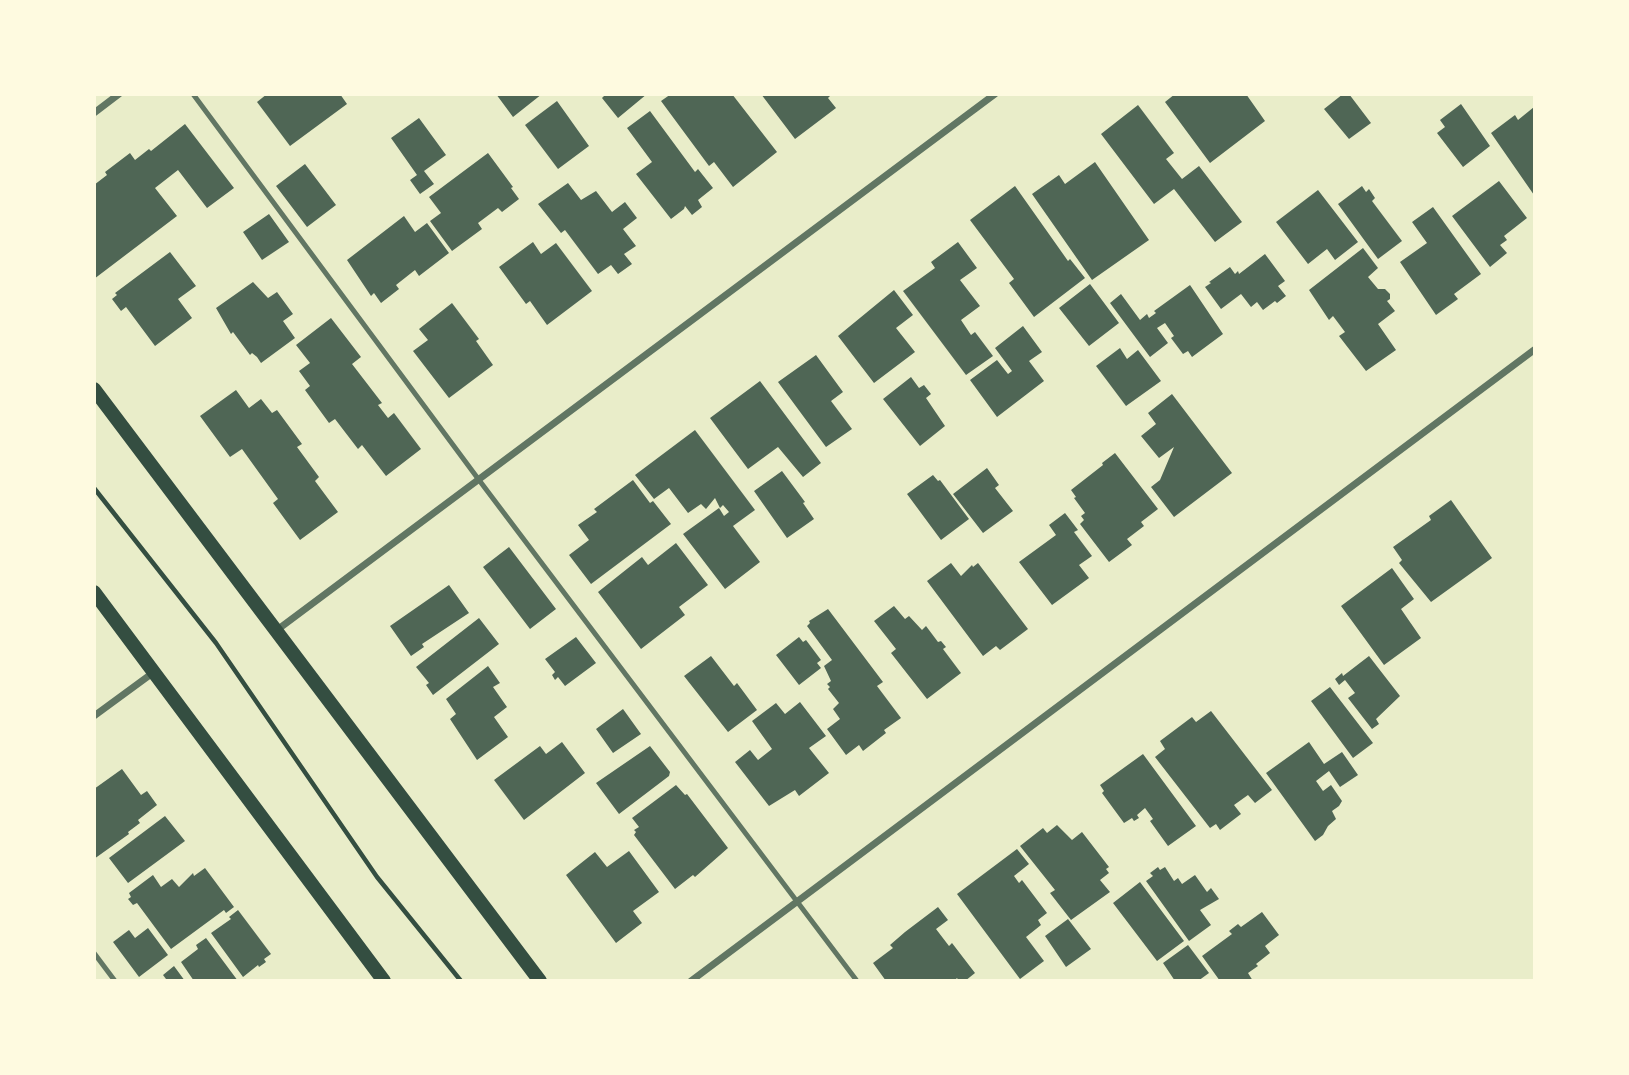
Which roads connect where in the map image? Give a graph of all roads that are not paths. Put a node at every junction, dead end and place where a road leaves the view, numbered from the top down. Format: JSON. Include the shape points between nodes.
{"nodes":[{"id":1,"x":119,"y":94,"type":"edge"},
{"id":2,"x":193,"y":94,"type":"edge"},
{"id":3,"x":995,"y":94,"type":"edge"},
{"id":4,"x":94,"y":113,"type":"edge"},
{"id":5,"x":1535,"y":350,"type":"edge"},
{"id":6,"x":94,"y":389,"type":"edge"},
{"id":7,"x":479,"y":480,"type":"junction"},
{"id":8,"x":94,"y":592,"type":"edge"},
{"id":9,"x":278,"y":630,"type":"junction"},
{"id":10,"x":154,"y":671,"type":"junction"},
{"id":11,"x":94,"y":716,"type":"edge"},
{"id":12,"x":797,"y":901,"type":"junction"},
{"id":13,"x":94,"y":953,"type":"edge"},
{"id":14,"x":115,"y":981,"type":"edge"},
{"id":15,"x":384,"y":981,"type":"edge"},
{"id":16,"x":540,"y":981,"type":"edge"},
{"id":17,"x":691,"y":981,"type":"edge"},
{"id":18,"x":857,"y":981,"type":"edge"}],
"edges":[{"from":1,"to":4,"type":"street"},
{"from":2,"to":7,"type":"lane"},
{"from":3,"to":7,"type":"street"},
{"from":5,"to":12,"type":"street"},
{"from":6,"to":9,"type":"main road"},
{"from":7,"to":9,"type":"street"},
{"from":7,"to":12,"type":"lane"},
{"from":8,"to":10,"type":"main road"},
{"from":9,"to":16,"type":"main road"},
{"from":10,"to":11,"type":"street"},
{"from":10,"to":15,"type":"main road"},
{"from":12,"to":17,"type":"street"},
{"from":12,"to":18,"type":"lane"},
{"from":13,"to":14,"type":"lane"}]}
